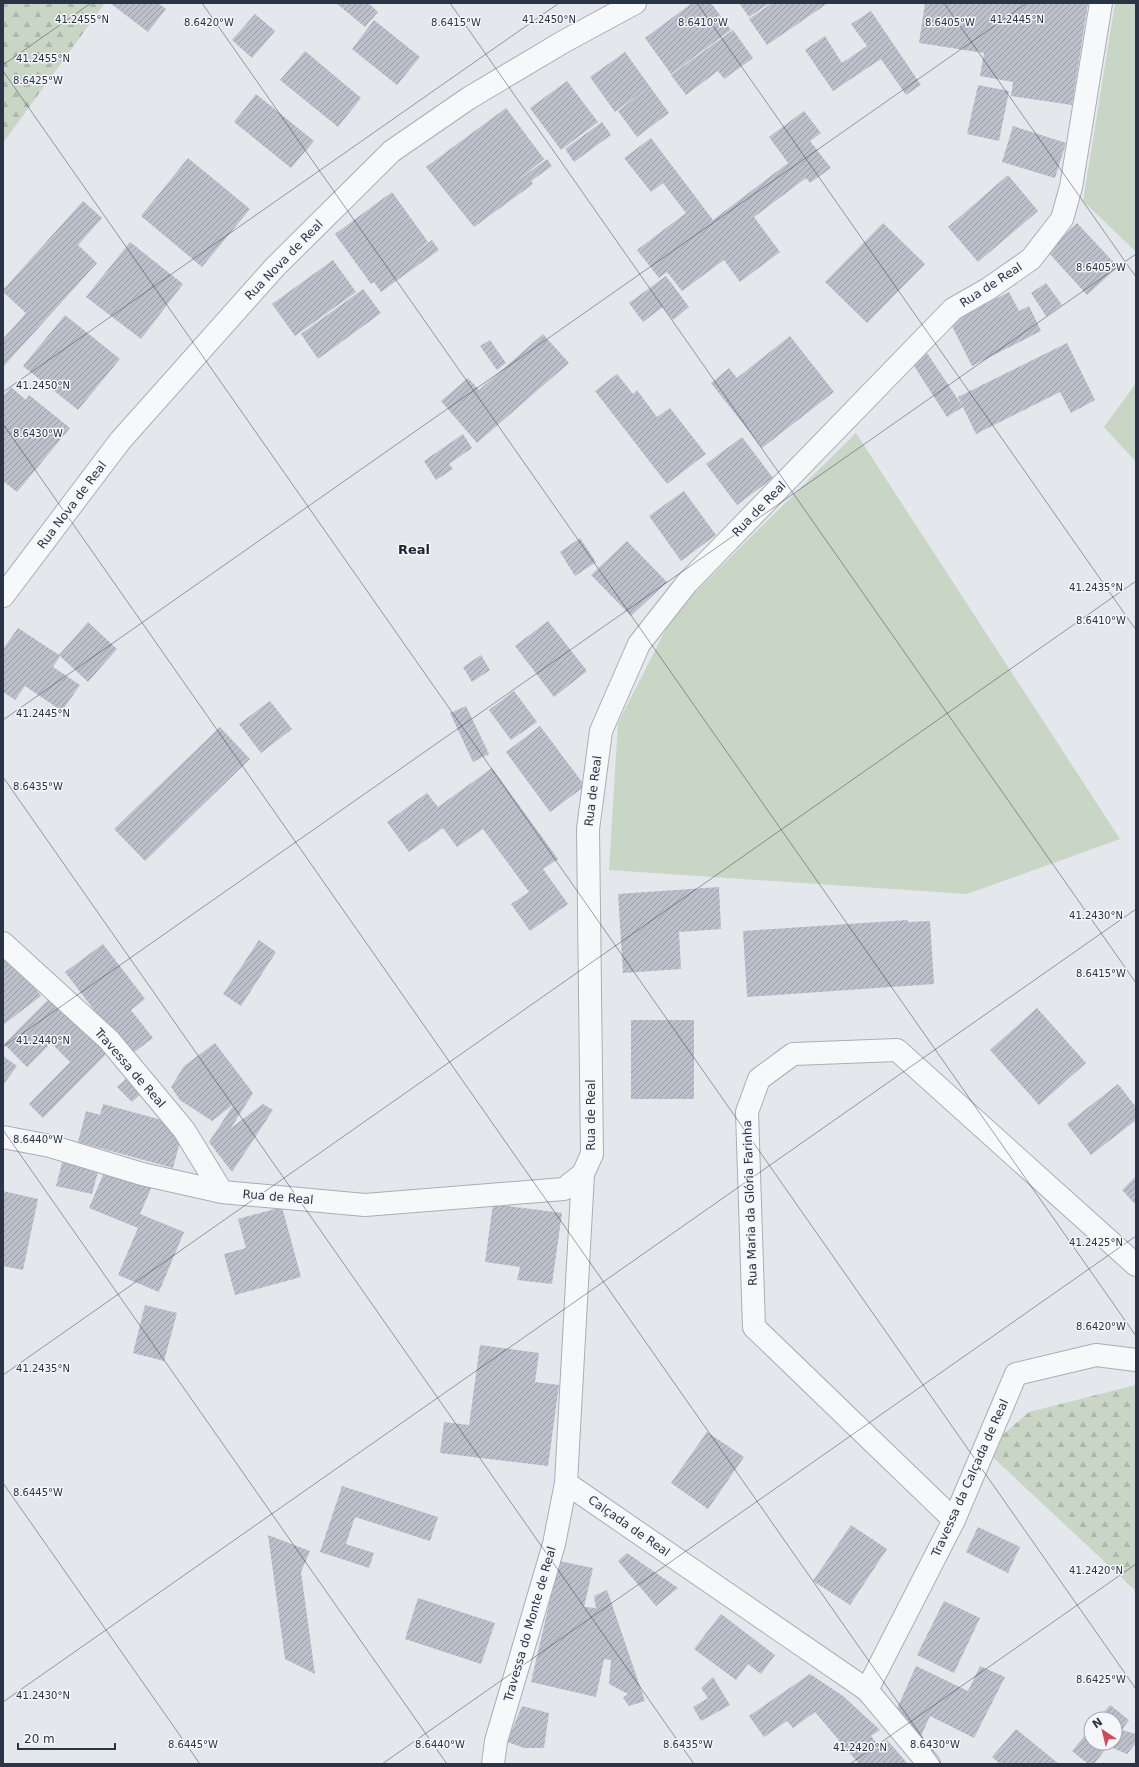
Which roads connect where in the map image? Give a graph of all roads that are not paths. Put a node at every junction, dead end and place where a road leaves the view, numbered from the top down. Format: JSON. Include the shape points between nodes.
{"nodes":[{"id":1,"x":635,"y":3,"type":"edge"},
{"id":2,"x":1101,"y":3,"type":"edge"},
{"id":3,"x":3,"y":596,"type":"edge"},
{"id":4,"x":3,"y":943,"type":"edge"},
{"id":5,"x":3,"y":1137,"type":"edge"},
{"id":6,"x":583,"y":1174,"type":"junction"},
{"id":7,"x":222,"y":1192,"type":"junction"},
{"id":8,"x":1136,"y":1265,"type":"edge"},
{"id":9,"x":1136,"y":1360,"type":"edge"},
{"id":10,"x":566,"y":1483,"type":"junction"},
{"id":11,"x":954,"y":1520,"type":"junction"},
{"id":12,"x":867,"y":1690,"type":"junction"},
{"id":13,"x":493,"y":1764,"type":"edge"},
{"id":14,"x":929,"y":1764,"type":"edge"}],
"edges":[{"from":1,"to":3,"type":"street","name":"Rua Nova de Real","via":[[469,98],[392,151],[275,267],[120,440]]},
{"from":2,"to":6,"type":"street","name":"Rua de Real","via":[[1071,186],[1062,218],[1031,259],[988,289],[953,309],[687,583],[639,644],[601,731],[588,829],[592,1154]]},
{"from":4,"to":7,"type":"street","name":"Travessa de Real","via":[[109,1040],[184,1130]]},
{"from":5,"to":7,"type":"street","name":"Rua de Real","via":[[50,1146],[142,1174]]},
{"from":6,"to":7,"type":"street","name":"Rua de Real","via":[[564,1189],[365,1205]]},
{"from":6,"to":10,"type":"street"},
{"from":8,"to":11,"type":"street","name":"Rua Maria da Glória Farinha","via":[[897,1050],[793,1054],[759,1079],[747,1112],[754,1328]]},
{"from":9,"to":11,"type":"street","name":"Travessa da Calçada de Real","via":[[1096,1355],[1016,1374]]},
{"from":10,"to":12,"type":"street","name":"Calçada de Real"},
{"from":10,"to":13,"type":"street","name":"Travessa do Monte de Real","via":[[554,1544],[496,1742]]},
{"from":11,"to":12,"type":"street","name":"Travessa da Calçada de Real"},
{"from":12,"to":14,"type":"street","name":"Calçada de Real"}]}
